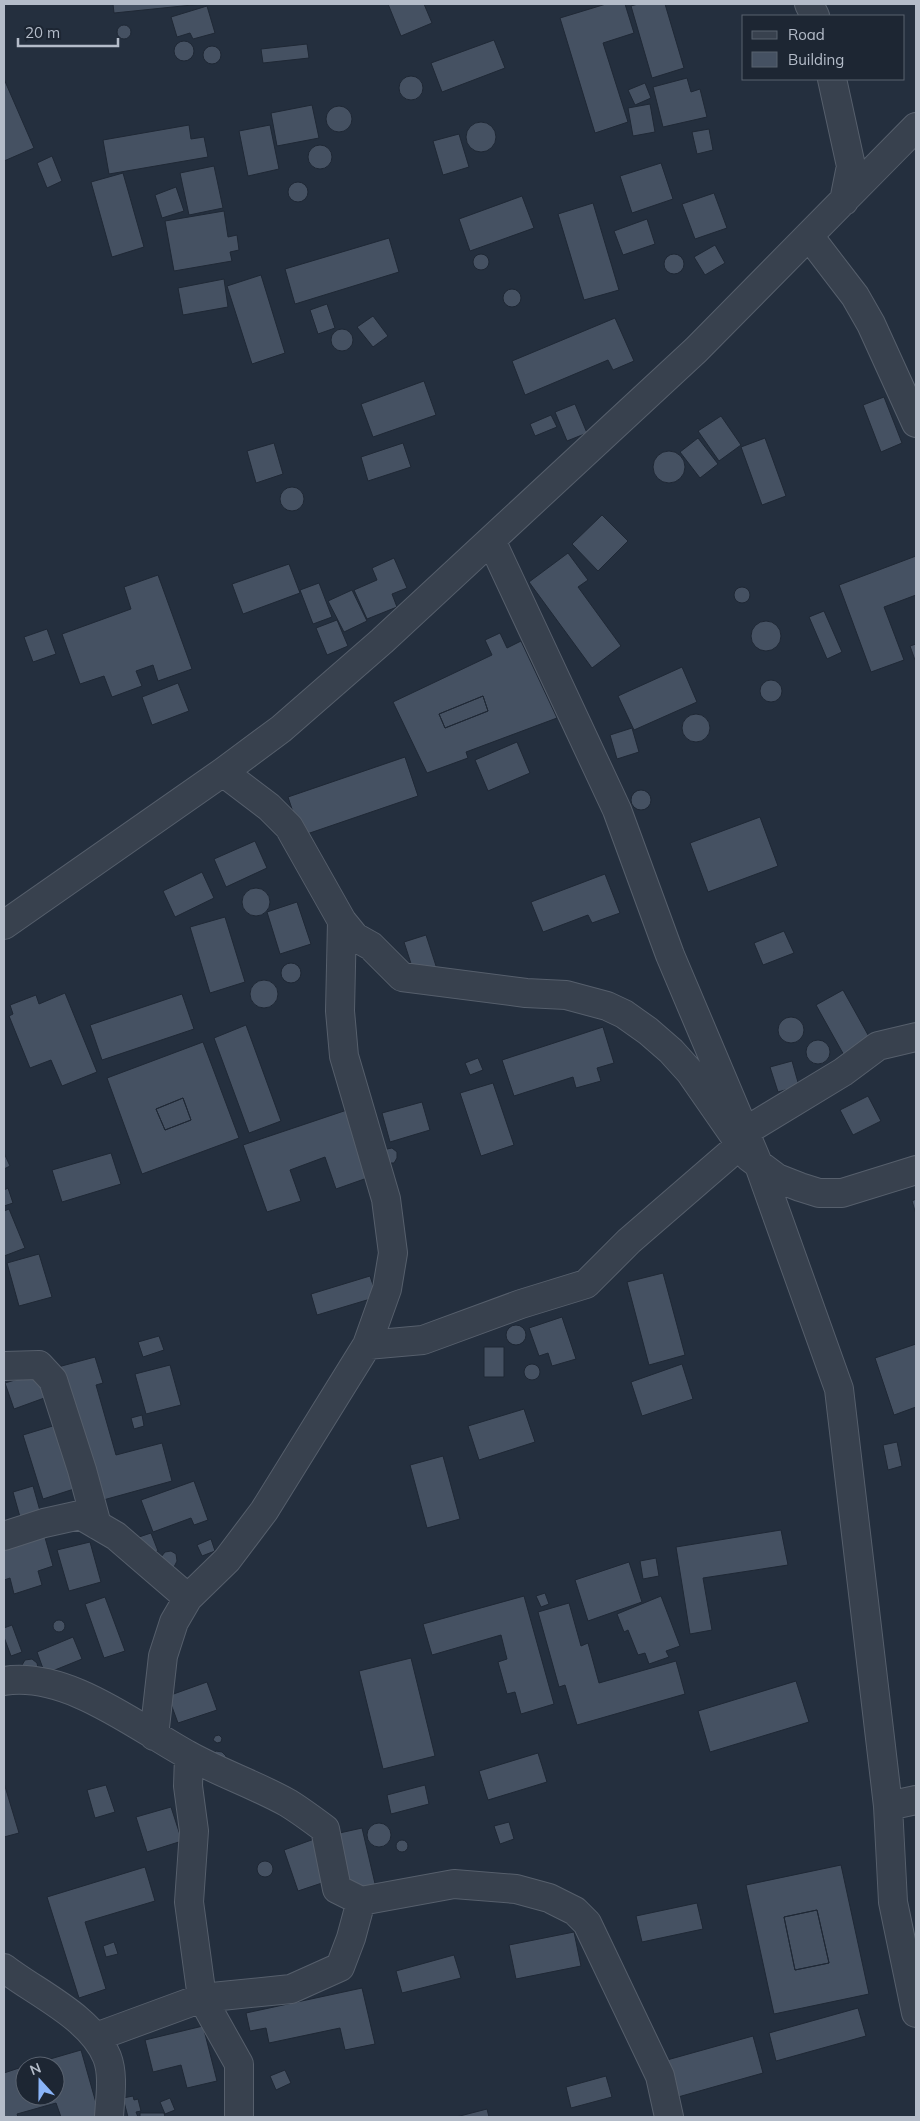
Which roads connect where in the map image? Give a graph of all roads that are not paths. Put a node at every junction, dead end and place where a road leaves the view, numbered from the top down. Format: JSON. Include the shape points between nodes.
{"nodes":[{"id":1,"x":832,"y":80,"type":"edge"},
{"id":2,"x":916,"y":127,"type":"edge"},
{"id":3,"x":844,"y":201,"type":"junction"},
{"id":4,"x":809,"y":236,"type":"junction"},
{"id":5,"x":916,"y":423,"type":"edge"},
{"id":6,"x":491,"y":540,"type":"junction"},
{"id":7,"x":223,"y":772,"type":"junction"},
{"id":8,"x":342,"y":921,"type":"junction"},
{"id":9,"x":4,"y":925,"type":"edge"},
{"id":10,"x":916,"y":1037,"type":"edge"},
{"id":11,"x":742,"y":1139,"type":"junction"},
{"id":12,"x":760,"y":1168,"type":"junction"},
{"id":13,"x":916,"y":1170,"type":"edge"},
{"id":14,"x":367,"y":1345,"type":"junction"},
{"id":15,"x":4,"y":1366,"type":"edge"},
{"id":16,"x":97,"y":1525,"type":"junction"},
{"id":17,"x":4,"y":1536,"type":"edge"},
{"id":18,"x":188,"y":1598,"type":"junction"},
{"id":19,"x":4,"y":1681,"type":"edge"},
{"id":20,"x":154,"y":1736,"type":"junction"},
{"id":21,"x":189,"y":1756,"type":"junction"},
{"id":22,"x":916,"y":1800,"type":"edge"},
{"id":23,"x":888,"y":1806,"type":"junction"},
{"id":24,"x":361,"y":1901,"type":"junction"},
{"id":25,"x":4,"y":1968,"type":"edge"},
{"id":26,"x":202,"y":1998,"type":"junction"},
{"id":27,"x":916,"y":2013,"type":"edge"},
{"id":28,"x":96,"y":2038,"type":"junction"},
{"id":29,"x":109,"y":2117,"type":"edge"},
{"id":30,"x":239,"y":2117,"type":"edge"},
{"id":31,"x":669,"y":2117,"type":"edge"}],
"edges":[{"from":1,"to":3,"type":"street","via":[[851,166]]},
{"from":2,"to":3,"type":"street"},
{"from":3,"to":4,"type":"street"},
{"from":4,"to":5,"type":"street","via":[[855,296]]},
{"from":4,"to":6,"type":"street","via":[[696,350]]},
{"from":6,"to":7,"type":"street","via":[[288,723]]},
{"from":6,"to":11,"type":"street","via":[[617,810]]},
{"from":7,"to":8,"type":"street","via":[[289,828]]},
{"from":7,"to":9,"type":"street"},
{"from":8,"to":11,"type":"street","via":[[402,977],[566,995],[624,1014],[648,1030],[677,1058]]},
{"from":8,"to":14,"type":"street","via":[[340,1011],[344,1056],[386,1199],[393,1252],[387,1289]]},
{"from":10,"to":11,"type":"street","via":[[878,1046]]},
{"from":11,"to":12,"type":"street","via":[[749,1158]]},
{"from":11,"to":14,"type":"street","via":[[629,1240],[586,1284],[423,1340]]},
{"from":12,"to":13,"type":"street","via":[[777,1178],[819,1193],[842,1193]]},
{"from":12,"to":23,"type":"street","via":[[840,1388]]},
{"from":14,"to":18,"type":"street","via":[[264,1510],[227,1560]]},
{"from":15,"to":16,"type":"street","via":[[39,1365],[53,1380]]},
{"from":16,"to":17,"type":"street","via":[[80,1515]]},
{"from":16,"to":18,"type":"street","via":[[116,1536]]},
{"from":18,"to":20,"type":"street","via":[[174,1622],[164,1656]]},
{"from":19,"to":20,"type":"street","via":[[39,1681],[65,1689]]},
{"from":20,"to":21,"type":"street"},
{"from":21,"to":24,"type":"street","via":[[288,1803],[325,1829],[337,1889]]},
{"from":21,"to":26,"type":"street","via":[[188,1786],[194,1831],[189,1902]]},
{"from":22,"to":23,"type":"street"},
{"from":23,"to":27,"type":"street","via":[[894,1902]]},
{"from":24,"to":26,"type":"street","via":[[340,1966],[291,1989]]},
{"from":24,"to":31,"type":"street","via":[[454,1884],[516,1889],[576,1910],[587,1923],[660,2076]]},
{"from":25,"to":28,"type":"street","via":[[74,2016]]},
{"from":26,"to":28,"type":"street"},
{"from":26,"to":30,"type":"street","via":[[239,2064]]},
{"from":28,"to":29,"type":"street","via":[[107,2057],[111,2076]]}]}
